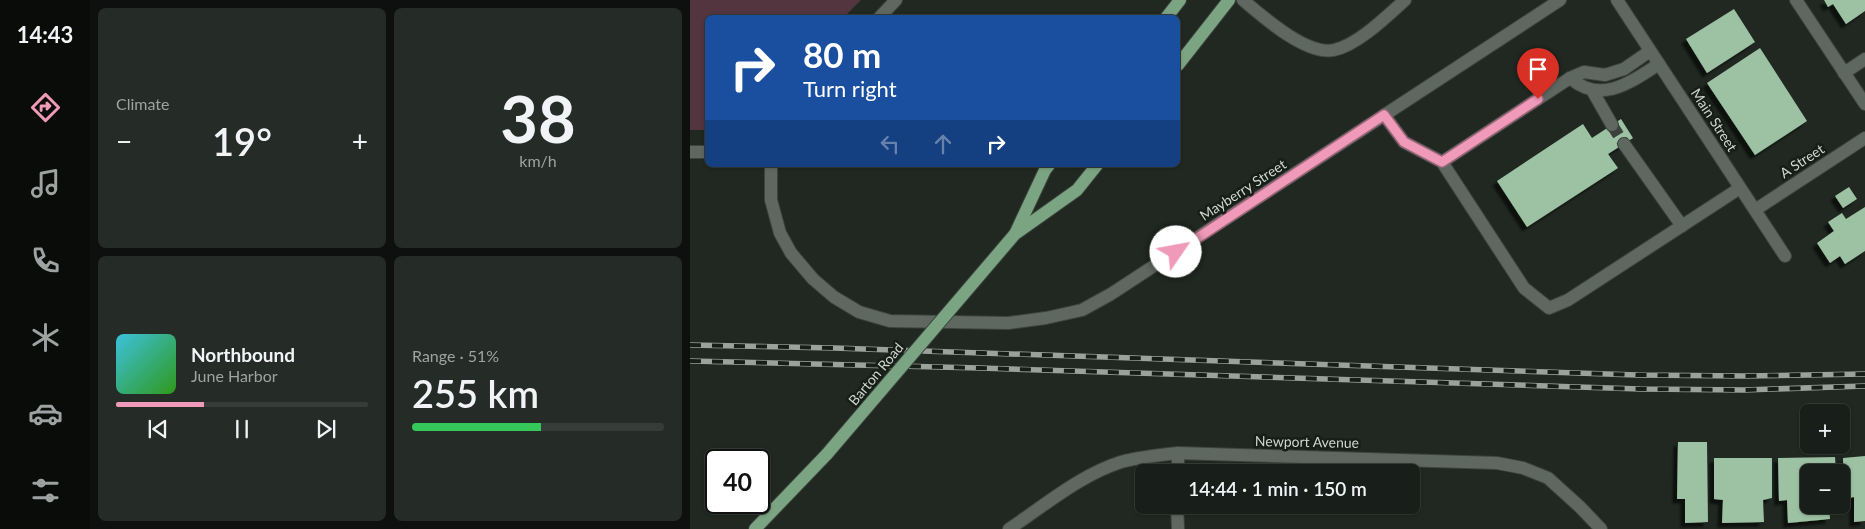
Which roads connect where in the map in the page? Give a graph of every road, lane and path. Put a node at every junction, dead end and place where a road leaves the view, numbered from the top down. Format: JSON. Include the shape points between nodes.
{"nodes":[{"id":1,"x":896,"y":0,"type":"edge"},
{"id":2,"x":1180,"y":0,"type":"edge"},
{"id":3,"x":1229,"y":0,"type":"edge"},
{"id":4,"x":1243,"y":0,"type":"edge"},
{"id":5,"x":1405,"y":0,"type":"edge"},
{"id":6,"x":1560,"y":0,"type":"edge"},
{"id":7,"x":1617,"y":0,"type":"edge"},
{"id":8,"x":1796,"y":0,"type":"edge"},
{"id":9,"x":882,"y":15,"type":"edge"},
{"id":10,"x":1168,"y":15,"type":"edge"},
{"id":11,"x":1650,"y":51,"type":"junction"},
{"id":12,"x":1865,"y":59,"type":"edge"},
{"id":13,"x":1180,"y":62,"type":"edge"},
{"id":14,"x":1660,"y":64,"type":"junction"},
{"id":15,"x":1844,"y":73,"type":"junction"},
{"id":16,"x":1570,"y":78,"type":"junction"},
{"id":17,"x":1592,"y":90,"type":"junction"},
{"id":18,"x":1865,"y":104,"type":"edge"},
{"id":19,"x":1384,"y":115,"type":"junction"},
{"id":20,"x":1612,"y":125,"type":"tunnel mouth"},
{"id":21,"x":1865,"y":138,"type":"edge"},
{"id":22,"x":1624,"y":144,"type":"tunnel mouth"},
{"id":23,"x":690,"y":152,"type":"edge"},
{"id":24,"x":705,"y":152,"type":"edge"},
{"id":25,"x":1442,"y":162,"type":"junction"},
{"id":26,"x":771,"y":167,"type":"edge"},
{"id":27,"x":1047,"y":167,"type":"edge"},
{"id":28,"x":1095,"y":167,"type":"edge"},
{"id":29,"x":1740,"y":188,"type":"junction"},
{"id":30,"x":1755,"y":210,"type":"junction"},
{"id":31,"x":1682,"y":226,"type":"junction"},
{"id":32,"x":1015,"y":234,"type":"junction"},
{"id":33,"x":1785,"y":256,"type":"dead end"},
{"id":34,"x":1178,"y":454,"type":"junction"},
{"id":35,"x":1178,"y":464,"type":"edge"},
{"id":36,"x":1177,"y":514,"type":"edge"},
{"id":37,"x":755,"y":529,"type":"edge"},
{"id":38,"x":1009,"y":529,"type":"edge"},
{"id":39,"x":1178,"y":529,"type":"edge"},
{"id":40,"x":1601,"y":529,"type":"edge"}],
"edges":[{"from":1,"to":9,"type":"street"},
{"from":2,"to":10,"type":"main road"},
{"from":3,"to":13,"type":"main road"},
{"from":4,"to":5,"type":"street","via":[[1301,44],[1318,51],[1334,50],[1348,44],[1368,32]]},
{"from":6,"to":19,"type":"street","name":"Mayberry Street"},
{"from":7,"to":11,"type":"street","name":"Main Street"},
{"from":8,"to":15,"type":"street"},
{"from":11,"to":14,"type":"street","name":"Main Street"},
{"from":11,"to":16,"type":"street","via":[[1624,69],[1605,75],[1584,72]]},
{"from":12,"to":15,"type":"street"},
{"from":14,"to":17,"type":"street","via":[[1611,90]]},
{"from":14,"to":29,"type":"street","name":"Main Street"},
{"from":15,"to":18,"type":"street"},
{"from":16,"to":17,"type":"street","via":[[1580,87]]},
{"from":16,"to":25,"type":"street"},
{"from":17,"to":20,"type":"street"},
{"from":19,"to":25,"type":"street","via":[[1404,142]]},
{"from":19,"to":26,"type":"street","name":"Mayberry Street","via":[[1112,294],[1082,310],[1008,323],[890,321],[859,312],[834,297],[813,279],[780,233],[771,200]]},
{"from":21,"to":30,"type":"street","name":"A Street"},
{"from":22,"to":31,"type":"street"},
{"from":23,"to":24,"type":"street"},
{"from":25,"to":31,"type":"street","via":[[1524,288],[1549,308],[1568,300]]},
{"from":27,"to":32,"type":"main road","name":"Barton Road"},
{"from":28,"to":32,"type":"main road","name":"Barton Road","via":[[1077,190]]},
{"from":29,"to":30,"type":"street","name":"Main Street"},
{"from":29,"to":31,"type":"street"},
{"from":30,"to":33,"type":"street","name":"Main Street"},
{"from":32,"to":37,"type":"main road","name":"Barton Road","bridge":true,"via":[[827,454]]},
{"from":34,"to":35,"type":"street"},
{"from":34,"to":38,"type":"street","name":"Newport Avenue","via":[[1148,456],[1105,469],[1076,484]]},
{"from":34,"to":40,"type":"street","name":"Newport Avenue","via":[[1497,463],[1523,468],[1548,478]]},
{"from":36,"to":39,"type":"street"}]}
